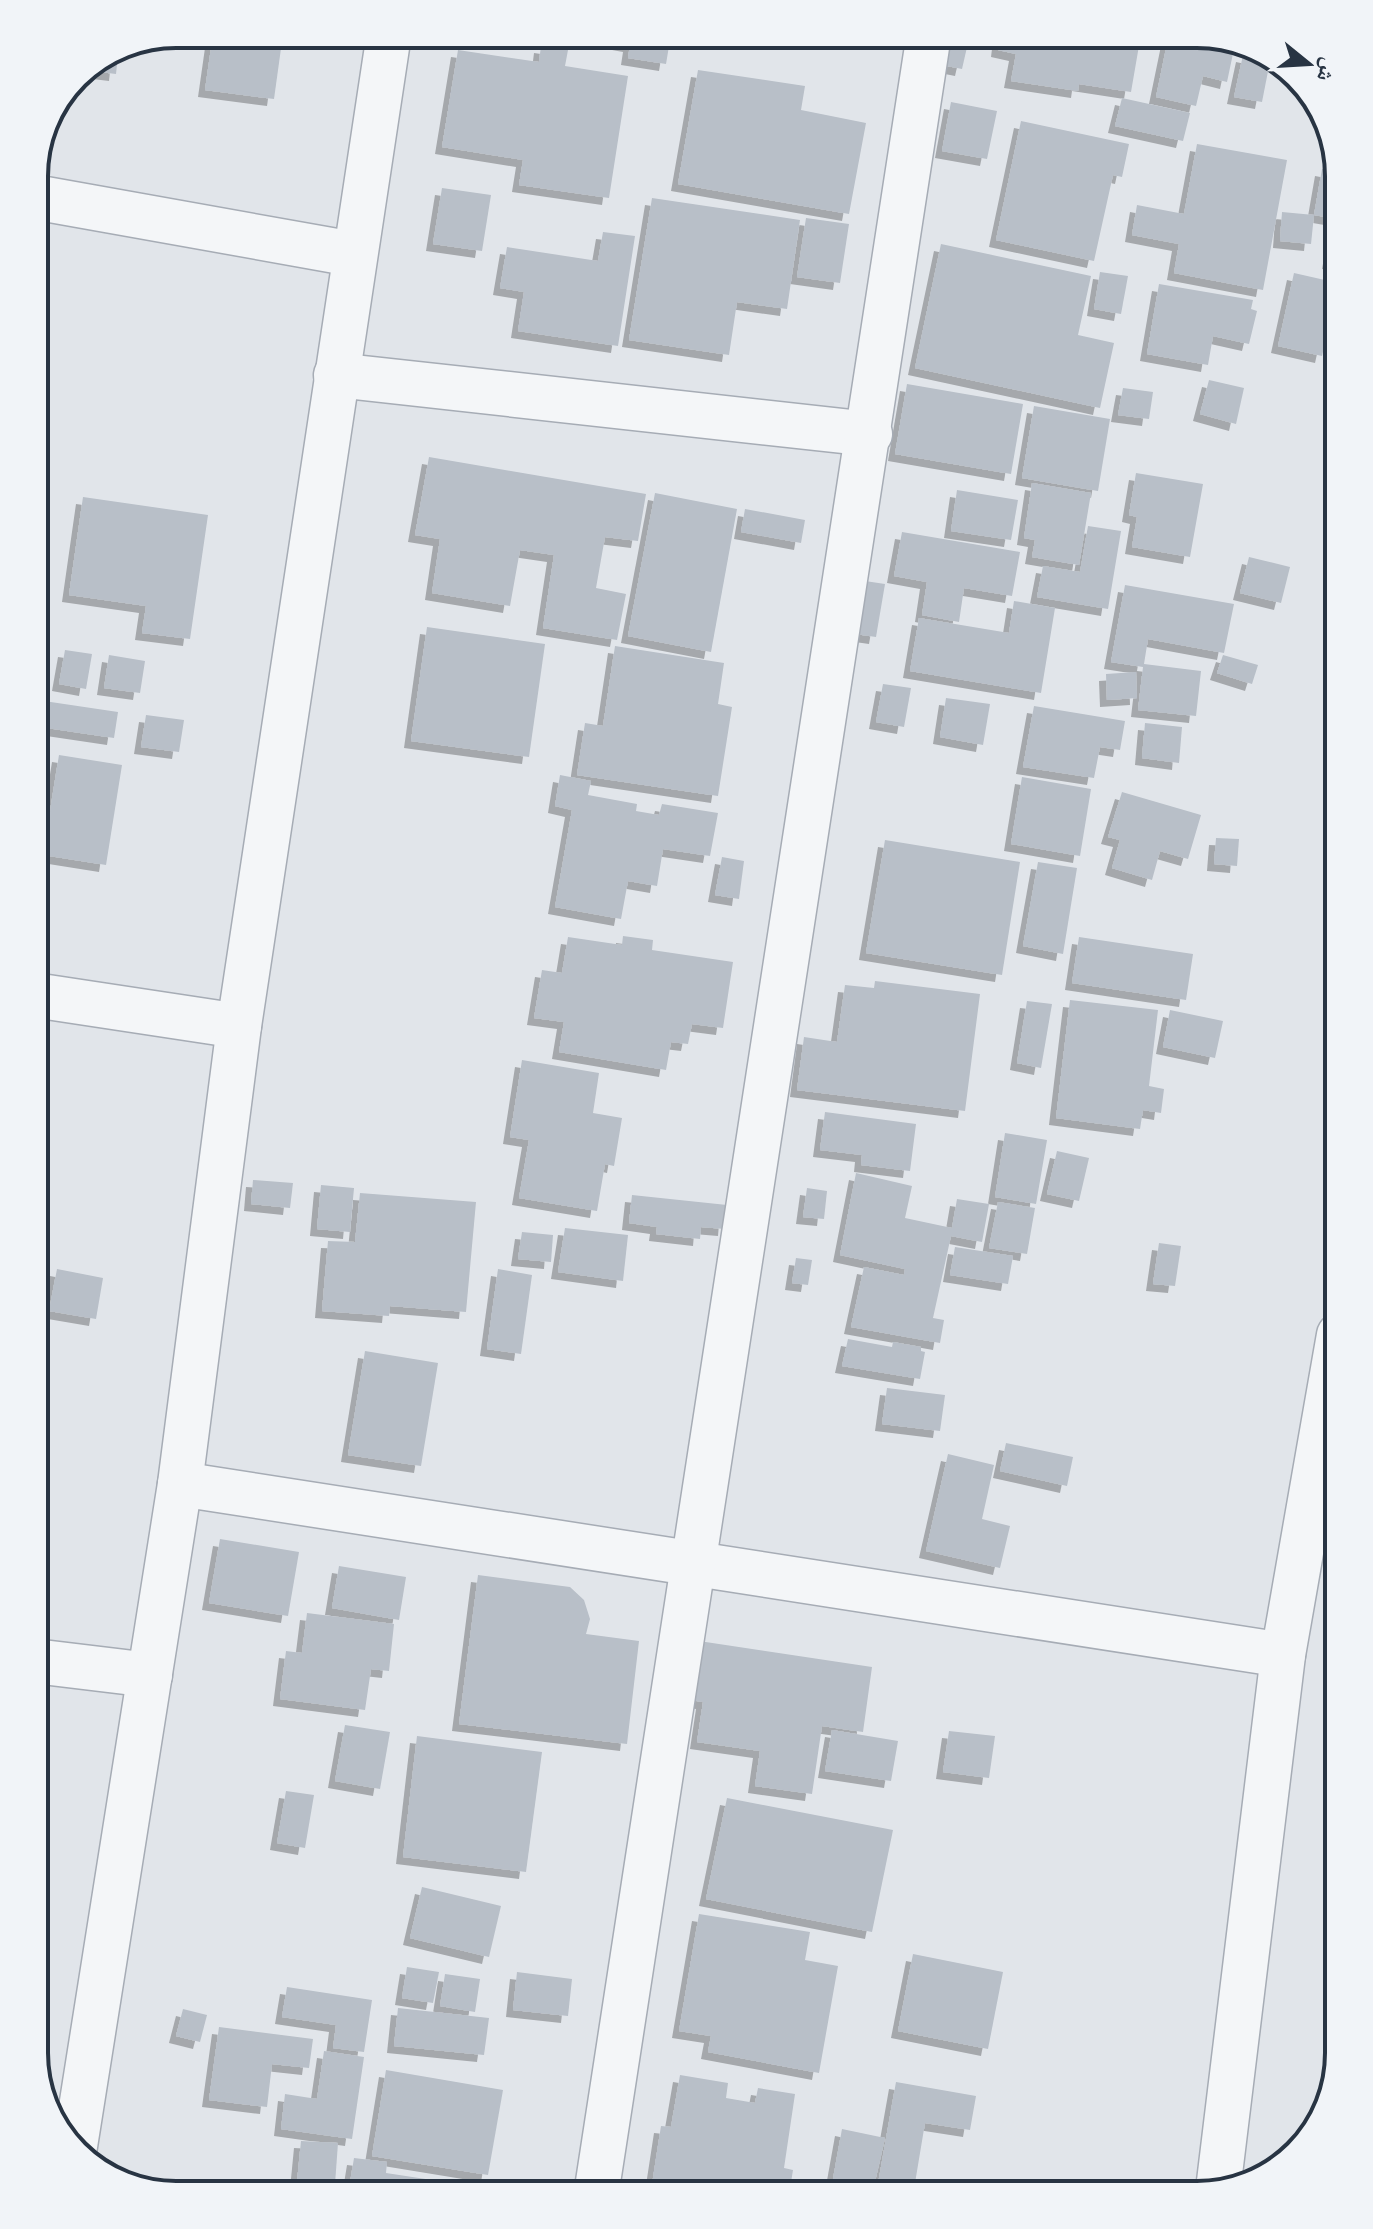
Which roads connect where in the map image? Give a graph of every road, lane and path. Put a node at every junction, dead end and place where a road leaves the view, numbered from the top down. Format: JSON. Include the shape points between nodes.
{"nodes":[{"id":1,"x":387,"y":48,"type":"edge"},
{"id":2,"x":927,"y":48,"type":"edge"},
{"id":3,"x":48,"y":200,"type":"edge"},
{"id":4,"x":353,"y":254,"type":"junction"},
{"id":5,"x":336,"y":375,"type":"junction"},
{"id":6,"x":870,"y":434,"type":"junction"},
{"id":7,"x":48,"y":997,"type":"edge"},
{"id":8,"x":239,"y":1026,"type":"junction"},
{"id":9,"x":1325,"y":1415,"type":"edge"},
{"id":10,"x":180,"y":1484,"type":"junction"},
{"id":11,"x":693,"y":1561,"type":"junction"},
{"id":12,"x":1283,"y":1655,"type":"junction"},
{"id":13,"x":48,"y":1663,"type":"edge"},
{"id":14,"x":150,"y":1675,"type":"junction"},
{"id":15,"x":77,"y":2133,"type":"edge"},
{"id":16,"x":1219,"y":2179,"type":"edge"},
{"id":17,"x":598,"y":2181,"type":"edge"}],
"edges":[{"from":1,"to":4,"type":"street"},
{"from":2,"to":6,"type":"street"},
{"from":3,"to":4,"type":"street"},
{"from":4,"to":5,"type":"street"},
{"from":5,"to":6,"type":"street"},
{"from":5,"to":8,"type":"street"},
{"from":6,"to":11,"type":"street"},
{"from":7,"to":8,"type":"street"},
{"from":8,"to":10,"type":"street"},
{"from":9,"to":12,"type":"street"},
{"from":10,"to":11,"type":"street"},
{"from":10,"to":14,"type":"street"},
{"from":11,"to":12,"type":"street"},
{"from":11,"to":17,"type":"street"},
{"from":12,"to":16,"type":"street"},
{"from":13,"to":14,"type":"street"},
{"from":14,"to":15,"type":"street"}]}
